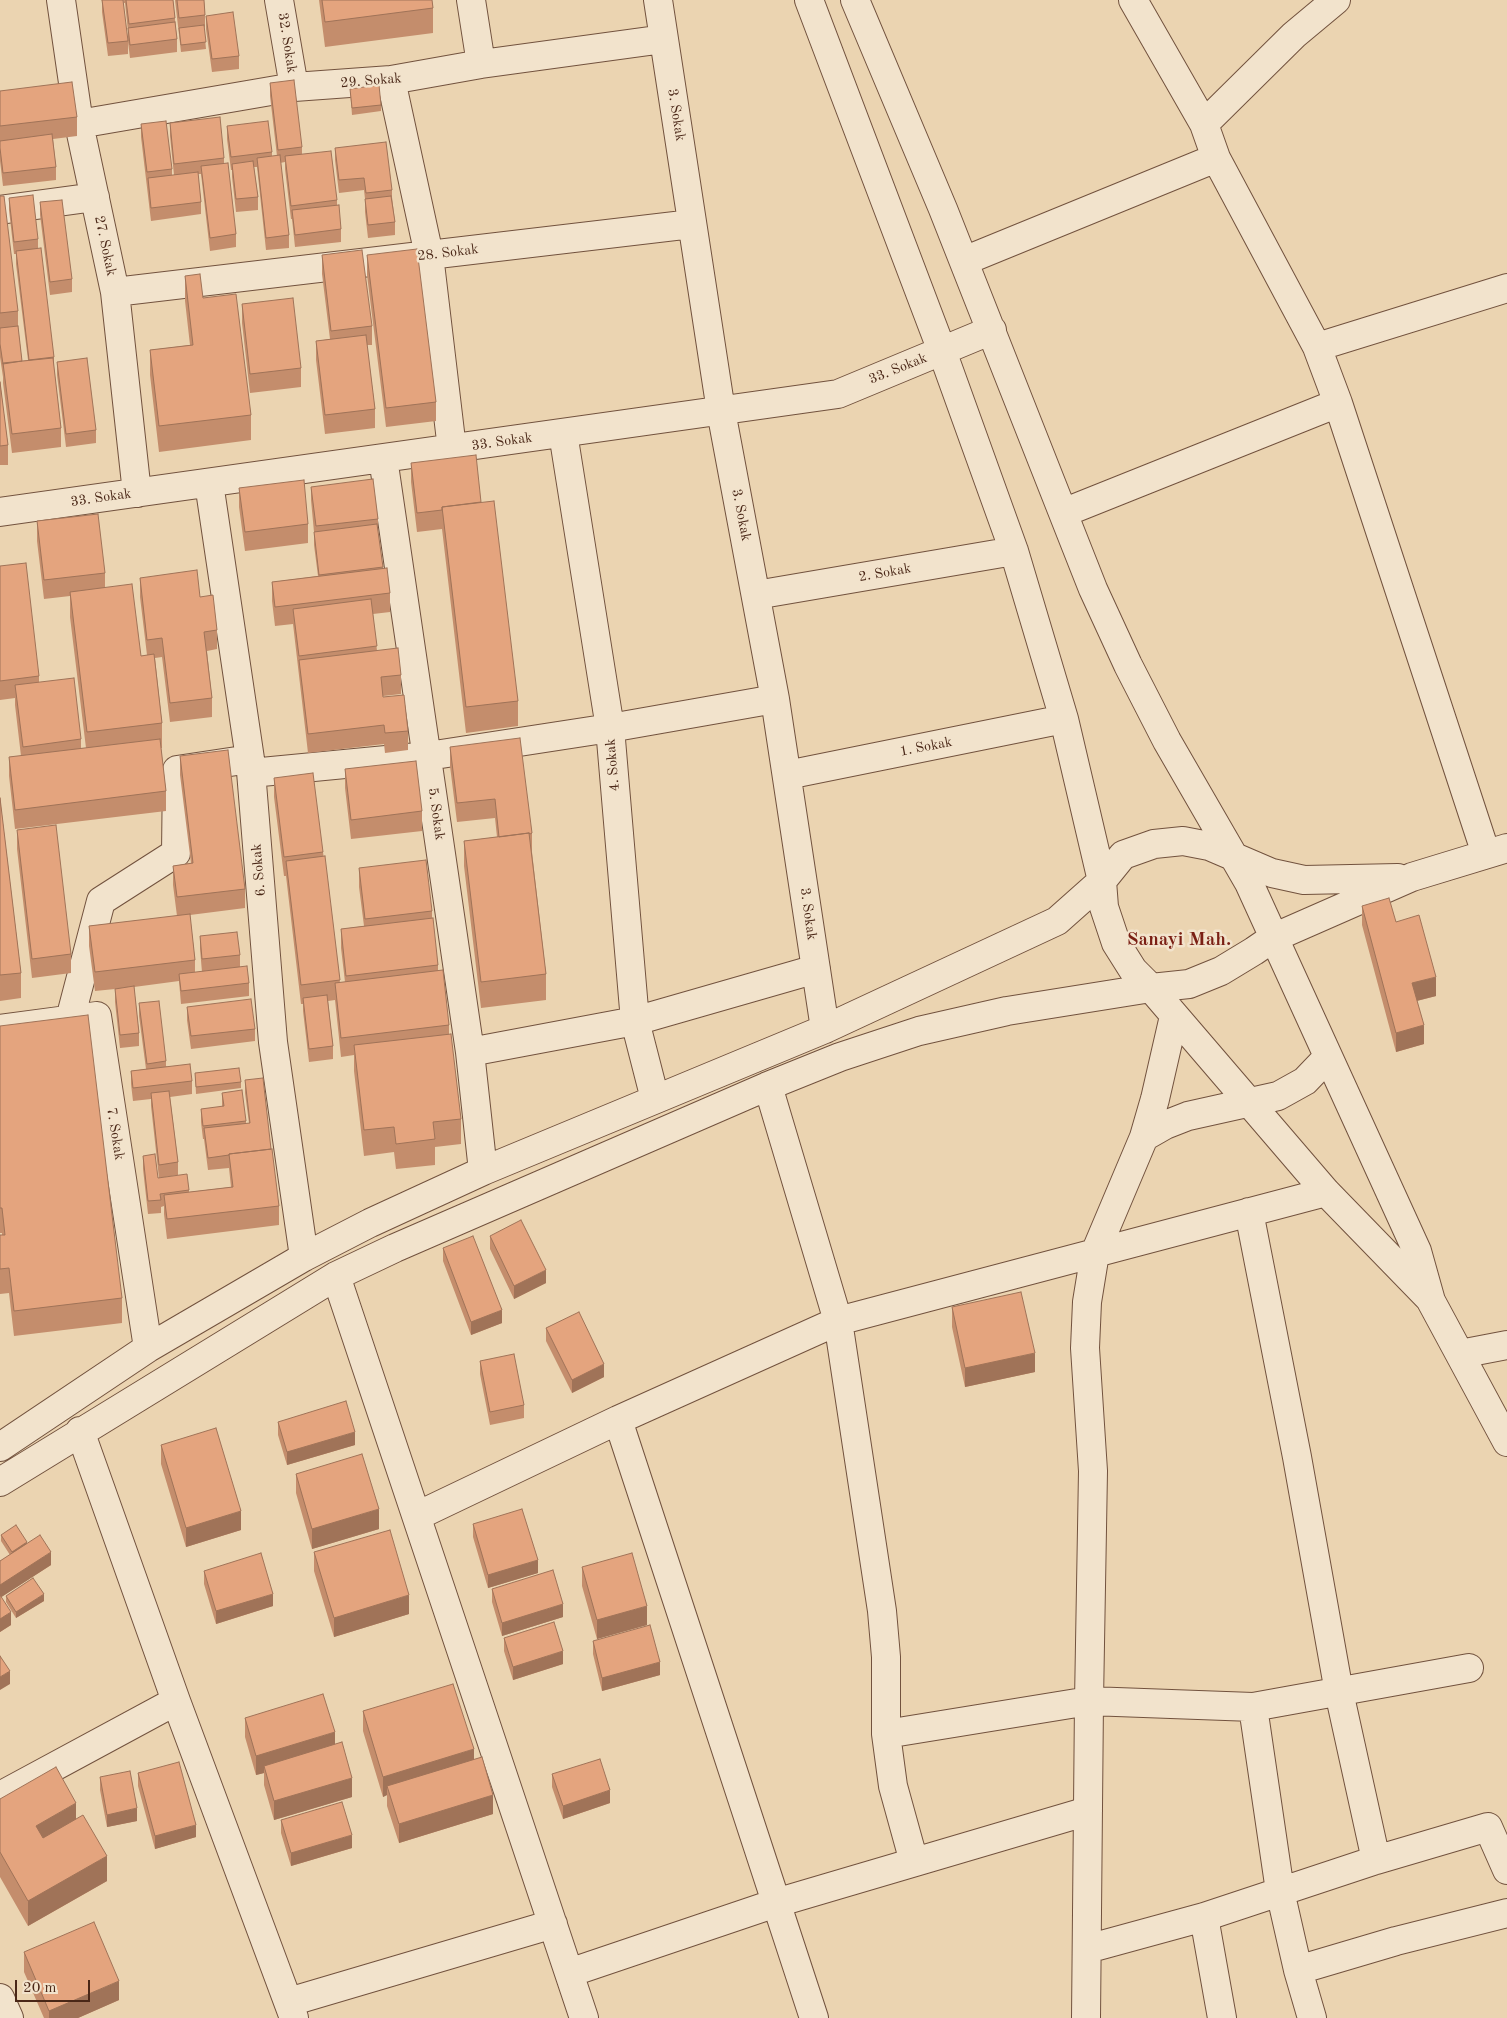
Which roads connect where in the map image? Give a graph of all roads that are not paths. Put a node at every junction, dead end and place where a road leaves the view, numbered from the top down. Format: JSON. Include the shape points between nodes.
{"nodes":[{"id":1,"x":61,"y":0,"type":"edge"},
{"id":2,"x":280,"y":0,"type":"edge"},
{"id":3,"x":471,"y":0,"type":"edge"},
{"id":4,"x":658,"y":0,"type":"edge"},
{"id":5,"x":808,"y":0,"type":"edge"},
{"id":6,"x":855,"y":0,"type":"edge"},
{"id":7,"x":1133,"y":0,"type":"edge"},
{"id":8,"x":1336,"y":0,"type":"edge"},
{"id":9,"x":664,"y":39,"type":"junction"},
{"id":10,"x":482,"y":64,"type":"junction"},
{"id":11,"x":391,"y":80,"type":"junction"},
{"id":12,"x":294,"y":87,"type":"junction"},
{"id":13,"x":80,"y":124,"type":"junction"},
{"id":14,"x":1204,"y":124,"type":"junction"},
{"id":15,"x":1216,"y":158,"type":"junction"},
{"id":16,"x":95,"y":197,"type":"junction"},
{"id":17,"x":0,"y":210,"type":"edge"},
{"id":18,"x":692,"y":224,"type":"junction"},
{"id":19,"x":428,"y":255,"type":"junction"},
{"id":20,"x":964,"y":261,"type":"junction"},
{"id":21,"x":1507,"y":288,"type":"edge"},
{"id":22,"x":115,"y":292,"type":"junction"},
{"id":23,"x":992,"y":330,"type":"junction"},
{"id":24,"x":1317,"y":347,"type":"junction"},
{"id":25,"x":942,"y":351,"type":"junction"},
{"id":26,"x":1338,"y":403,"type":"junction"},
{"id":27,"x":721,"y":410,"type":"junction"},
{"id":28,"x":563,"y":433,"type":"junction"},
{"id":29,"x":452,"y":449,"type":"junction"},
{"id":30,"x":383,"y":458,"type":"junction"},
{"id":31,"x":209,"y":483,"type":"junction"},
{"id":32,"x":138,"y":493,"type":"junction"},
{"id":33,"x":0,"y":512,"type":"edge"},
{"id":34,"x":1064,"y":513,"type":"junction"},
{"id":35,"x":1014,"y":551,"type":"junction"},
{"id":36,"x":756,"y":595,"type":"junction"},
{"id":37,"x":775,"y":699,"type":"junction"},
{"id":38,"x":1064,"y":719,"type":"junction"},
{"id":39,"x":610,"y":728,"type":"junction"},
{"id":40,"x":428,"y":756,"type":"junction"},
{"id":41,"x":250,"y":766,"type":"junction"},
{"id":42,"x":788,"y":775,"type":"junction"},
{"id":43,"x":1497,"y":851,"type":"edge"},
{"id":44,"x":1232,"y":856,"type":"junction"},
{"id":45,"x":1412,"y":877,"type":"junction"},
{"id":46,"x":1102,"y":881,"type":"junction"},
{"id":47,"x":1273,"y":938,"type":"junction"},
{"id":48,"x":816,"y":969,"type":"junction"},
{"id":49,"x":1151,"y":988,"type":"junction"},
{"id":50,"x":1174,"y":1016,"type":"junction"},
{"id":51,"x":70,"y":1019,"type":"junction"},
{"id":52,"x":636,"y":1021,"type":"junction"},
{"id":53,"x":0,"y":1029,"type":"edge"},
{"id":54,"x":826,"y":1029,"type":"junction"},
{"id":55,"x":470,"y":1052,"type":"junction"},
{"id":56,"x":1328,"y":1057,"type":"junction"},
{"id":57,"x":768,"y":1086,"type":"junction"},
{"id":58,"x":655,"y":1099,"type":"junction"},
{"id":59,"x":1250,"y":1103,"type":"junction"},
{"id":60,"x":1144,"y":1137,"type":"junction"},
{"id":61,"x":483,"y":1171,"type":"junction"},
{"id":62,"x":1326,"y":1192,"type":"junction"},
{"id":63,"x":1249,"y":1212,"type":"junction"},
{"id":64,"x":1095,"y":1253,"type":"junction"},
{"id":65,"x":304,"y":1257,"type":"junction"},
{"id":66,"x":336,"y":1276,"type":"junction"},
{"id":67,"x":1431,"y":1301,"type":"junction"},
{"id":68,"x":838,"y":1321,"type":"junction"},
{"id":69,"x":1507,"y":1345,"type":"edge"},
{"id":70,"x":148,"y":1348,"type":"junction"},
{"id":71,"x":1460,"y":1354,"type":"junction"},
{"id":72,"x":618,"y":1420,"type":"junction"},
{"id":73,"x":80,"y":1431,"type":"junction"},
{"id":74,"x":1507,"y":1442,"type":"edge"},
{"id":75,"x":0,"y":1447,"type":"edge"},
{"id":76,"x":0,"y":1482,"type":"edge"},
{"id":77,"x":417,"y":1516,"type":"junction"},
{"id":78,"x":1469,"y":1668,"type":"dead end"},
{"id":79,"x":1338,"y":1692,"type":"junction"},
{"id":80,"x":176,"y":1701,"type":"junction"},
{"id":81,"x":1089,"y":1701,"type":"junction"},
{"id":82,"x":1253,"y":1707,"type":"junction"},
{"id":83,"x":886,"y":1734,"type":"junction"},
{"id":84,"x":0,"y":1796,"type":"edge"},
{"id":85,"x":1088,"y":1811,"type":"junction"},
{"id":86,"x":1376,"y":1860,"type":"junction"},
{"id":87,"x":914,"y":1862,"type":"junction"},
{"id":88,"x":1507,"y":1870,"type":"edge"},
{"id":89,"x":1280,"y":1891,"type":"junction"},
{"id":90,"x":776,"y":1903,"type":"junction"},
{"id":91,"x":1507,"y":1913,"type":"edge"},
{"id":92,"x":1204,"y":1917,"type":"junction"},
{"id":93,"x":553,"y":1924,"type":"junction"},
{"id":94,"x":1087,"y":1949,"type":"junction"},
{"id":95,"x":1298,"y":1970,"type":"junction"},
{"id":96,"x":569,"y":1973,"type":"junction"},
{"id":97,"x":0,"y":1998,"type":"edge"},
{"id":98,"x":291,"y":2010,"type":"edge"},
{"id":99,"x":9,"y":2018,"type":"edge"},
{"id":100,"x":584,"y":2018,"type":"edge"},
{"id":101,"x":814,"y":2018,"type":"edge"},
{"id":102,"x":1086,"y":2018,"type":"edge"},
{"id":103,"x":1222,"y":2018,"type":"edge"},
{"id":104,"x":1312,"y":2018,"type":"edge"}],
"edges":[{"from":1,"to":13,"type":"street","name":"27. Sokak"},
{"from":2,"to":12,"type":"street","name":"32. Sokak"},
{"from":3,"to":10,"type":"street"},
{"from":4,"to":9,"type":"street","name":"3. Sokak"},
{"from":5,"to":25,"type":"street"},
{"from":6,"to":20,"type":"street"},
{"from":7,"to":14,"type":"street"},
{"from":8,"to":14,"type":"street","via":[[1294,35]]},
{"from":9,"to":10,"type":"street","name":"29. Sokak"},
{"from":9,"to":18,"type":"street","name":"3. Sokak"},
{"from":10,"to":11,"type":"street","name":"29. Sokak"},
{"from":11,"to":12,"type":"street","name":"29. Sokak"},
{"from":11,"to":19,"type":"street"},
{"from":12,"to":13,"type":"street","name":"29. Sokak"},
{"from":13,"to":16,"type":"street","name":"27. Sokak"},
{"from":14,"to":15,"type":"street"},
{"from":15,"to":20,"type":"street"},
{"from":15,"to":24,"type":"street"},
{"from":16,"to":17,"type":"street"},
{"from":16,"to":22,"type":"street","name":"27. Sokak"},
{"from":18,"to":19,"type":"street","name":"28. Sokak"},
{"from":18,"to":27,"type":"street","name":"3. Sokak"},
{"from":19,"to":22,"type":"street","name":"28. Sokak"},
{"from":19,"to":29,"type":"street"},
{"from":20,"to":23,"type":"street"},
{"from":21,"to":24,"type":"street"},
{"from":22,"to":32,"type":"street","name":"27. Sokak"},
{"from":23,"to":25,"type":"street","name":"33. Sokak"},
{"from":23,"to":34,"type":"street"},
{"from":24,"to":26,"type":"street"},
{"from":25,"to":27,"type":"street","name":"33. Sokak","via":[[838,394]]},
{"from":25,"to":35,"type":"street"},
{"from":26,"to":34,"type":"street"},
{"from":26,"to":43,"type":"street"},
{"from":27,"to":28,"type":"street","name":"33. Sokak"},
{"from":27,"to":36,"type":"street","name":"3. Sokak"},
{"from":28,"to":29,"type":"street","name":"33. Sokak"},
{"from":28,"to":39,"type":"street","name":"4. Sokak"},
{"from":29,"to":30,"type":"street","name":"33. Sokak"},
{"from":30,"to":31,"type":"street","name":"33. Sokak"},
{"from":30,"to":40,"type":"street","name":"5. Sokak"},
{"from":31,"to":32,"type":"street","name":"33. Sokak"},
{"from":31,"to":41,"type":"street","name":"6. Sokak"},
{"from":32,"to":33,"type":"street","name":"33. Sokak"},
{"from":34,"to":44,"type":"street","via":[[1093,589],[1128,665]]},
{"from":35,"to":36,"type":"street","name":"2. Sokak"},
{"from":35,"to":38,"type":"street"},
{"from":36,"to":37,"type":"street","name":"3. Sokak"},
{"from":37,"to":39,"type":"street"},
{"from":37,"to":42,"type":"street","name":"3. Sokak"},
{"from":38,"to":42,"type":"street","name":"1. Sokak"},
{"from":38,"to":46,"type":"street"},
{"from":39,"to":40,"type":"street"},
{"from":39,"to":52,"type":"street","name":"4. Sokak"},
{"from":40,"to":41,"type":"street"},
{"from":40,"to":55,"type":"street","name":"5. Sokak"},
{"from":41,"to":51,"type":"street","via":[[177,770],[176,853],[101,901]]},
{"from":41,"to":65,"type":"street","name":"6. Sokak","via":[[273,1042]]},
{"from":42,"to":48,"type":"street","name":"3. Sokak"},
{"from":43,"to":45,"type":"street"},
{"from":44,"to":45,"type":"street","via":[[1272,873],[1304,880]]},
{"from":44,"to":46,"type":"street","via":[[1209,846],[1183,841],[1154,844],[1123,855]]},
{"from":44,"to":47,"type":"street","via":[[1249,883]]},
{"from":45,"to":47,"type":"street"},
{"from":46,"to":49,"type":"street","via":[[1104,908],[1116,942],[1133,970]]},
{"from":46,"to":54,"type":"street","via":[[1058,921]]},
{"from":47,"to":49,"type":"street","via":[[1221,971],[1189,984]]},
{"from":47,"to":56,"type":"street"},
{"from":48,"to":52,"type":"street"},
{"from":48,"to":54,"type":"street","name":"3. Sokak"},
{"from":49,"to":50,"type":"street"},
{"from":49,"to":57,"type":"street","via":[[1007,1011],[919,1031],[840,1057]]},
{"from":50,"to":59,"type":"street"},
{"from":50,"to":60,"type":"street"},
{"from":51,"to":53,"type":"street","name":"7. Sokak"},
{"from":51,"to":70,"type":"street","name":"7. Sokak","via":[[97,1016]]},
{"from":52,"to":55,"type":"street"},
{"from":52,"to":58,"type":"street","name":"4. Sokak"},
{"from":54,"to":58,"type":"street"},
{"from":55,"to":61,"type":"street","name":"5. Sokak"},
{"from":56,"to":59,"type":"street","via":[[1291,1090]]},
{"from":56,"to":67,"type":"street","via":[[1417,1251]]},
{"from":57,"to":66,"type":"street"},
{"from":57,"to":68,"type":"street"},
{"from":58,"to":61,"type":"street"},
{"from":59,"to":60,"type":"street","via":[[1188,1116]]},
{"from":59,"to":62,"type":"street"},
{"from":60,"to":64,"type":"street"},
{"from":61,"to":65,"type":"street"},
{"from":62,"to":63,"type":"street"},
{"from":62,"to":67,"type":"street"},
{"from":63,"to":64,"type":"street"},
{"from":63,"to":79,"type":"street","via":[[1297,1457]]},
{"from":64,"to":68,"type":"street"},
{"from":64,"to":81,"type":"street","via":[[1087,1302],[1085,1348],[1093,1470]]},
{"from":65,"to":70,"type":"street"},
{"from":66,"to":73,"type":"street"},
{"from":66,"to":77,"type":"street"},
{"from":67,"to":71,"type":"street"},
{"from":68,"to":72,"type":"street"},
{"from":68,"to":83,"type":"street","via":[[882,1611],[886,1657]]},
{"from":69,"to":71,"type":"street"},
{"from":70,"to":75,"type":"street"},
{"from":71,"to":74,"type":"street"},
{"from":72,"to":77,"type":"street"},
{"from":72,"to":90,"type":"street"},
{"from":73,"to":76,"type":"street"},
{"from":73,"to":80,"type":"street"},
{"from":77,"to":93,"type":"street"},
{"from":78,"to":79,"type":"street"},
{"from":79,"to":82,"type":"street"},
{"from":79,"to":86,"type":"street"},
{"from":80,"to":84,"type":"street"},
{"from":80,"to":98,"type":"street"},
{"from":81,"to":82,"type":"street"},
{"from":81,"to":83,"type":"street"},
{"from":81,"to":85,"type":"street"},
{"from":82,"to":89,"type":"street"},
{"from":83,"to":87,"type":"street","via":[[893,1786]]},
{"from":85,"to":87,"type":"street"},
{"from":85,"to":94,"type":"street"},
{"from":86,"to":88,"type":"street","via":[[1488,1827]]},
{"from":86,"to":89,"type":"street"},
{"from":87,"to":90,"type":"street"},
{"from":89,"to":92,"type":"street"},
{"from":89,"to":95,"type":"street"},
{"from":90,"to":96,"type":"street"},
{"from":90,"to":101,"type":"street"},
{"from":91,"to":95,"type":"street"},
{"from":92,"to":94,"type":"street"},
{"from":92,"to":103,"type":"street"},
{"from":93,"to":96,"type":"street"},
{"from":93,"to":98,"type":"street"},
{"from":94,"to":102,"type":"street"},
{"from":95,"to":104,"type":"street"},
{"from":96,"to":100,"type":"street"},
{"from":97,"to":99,"type":"street"}]}
